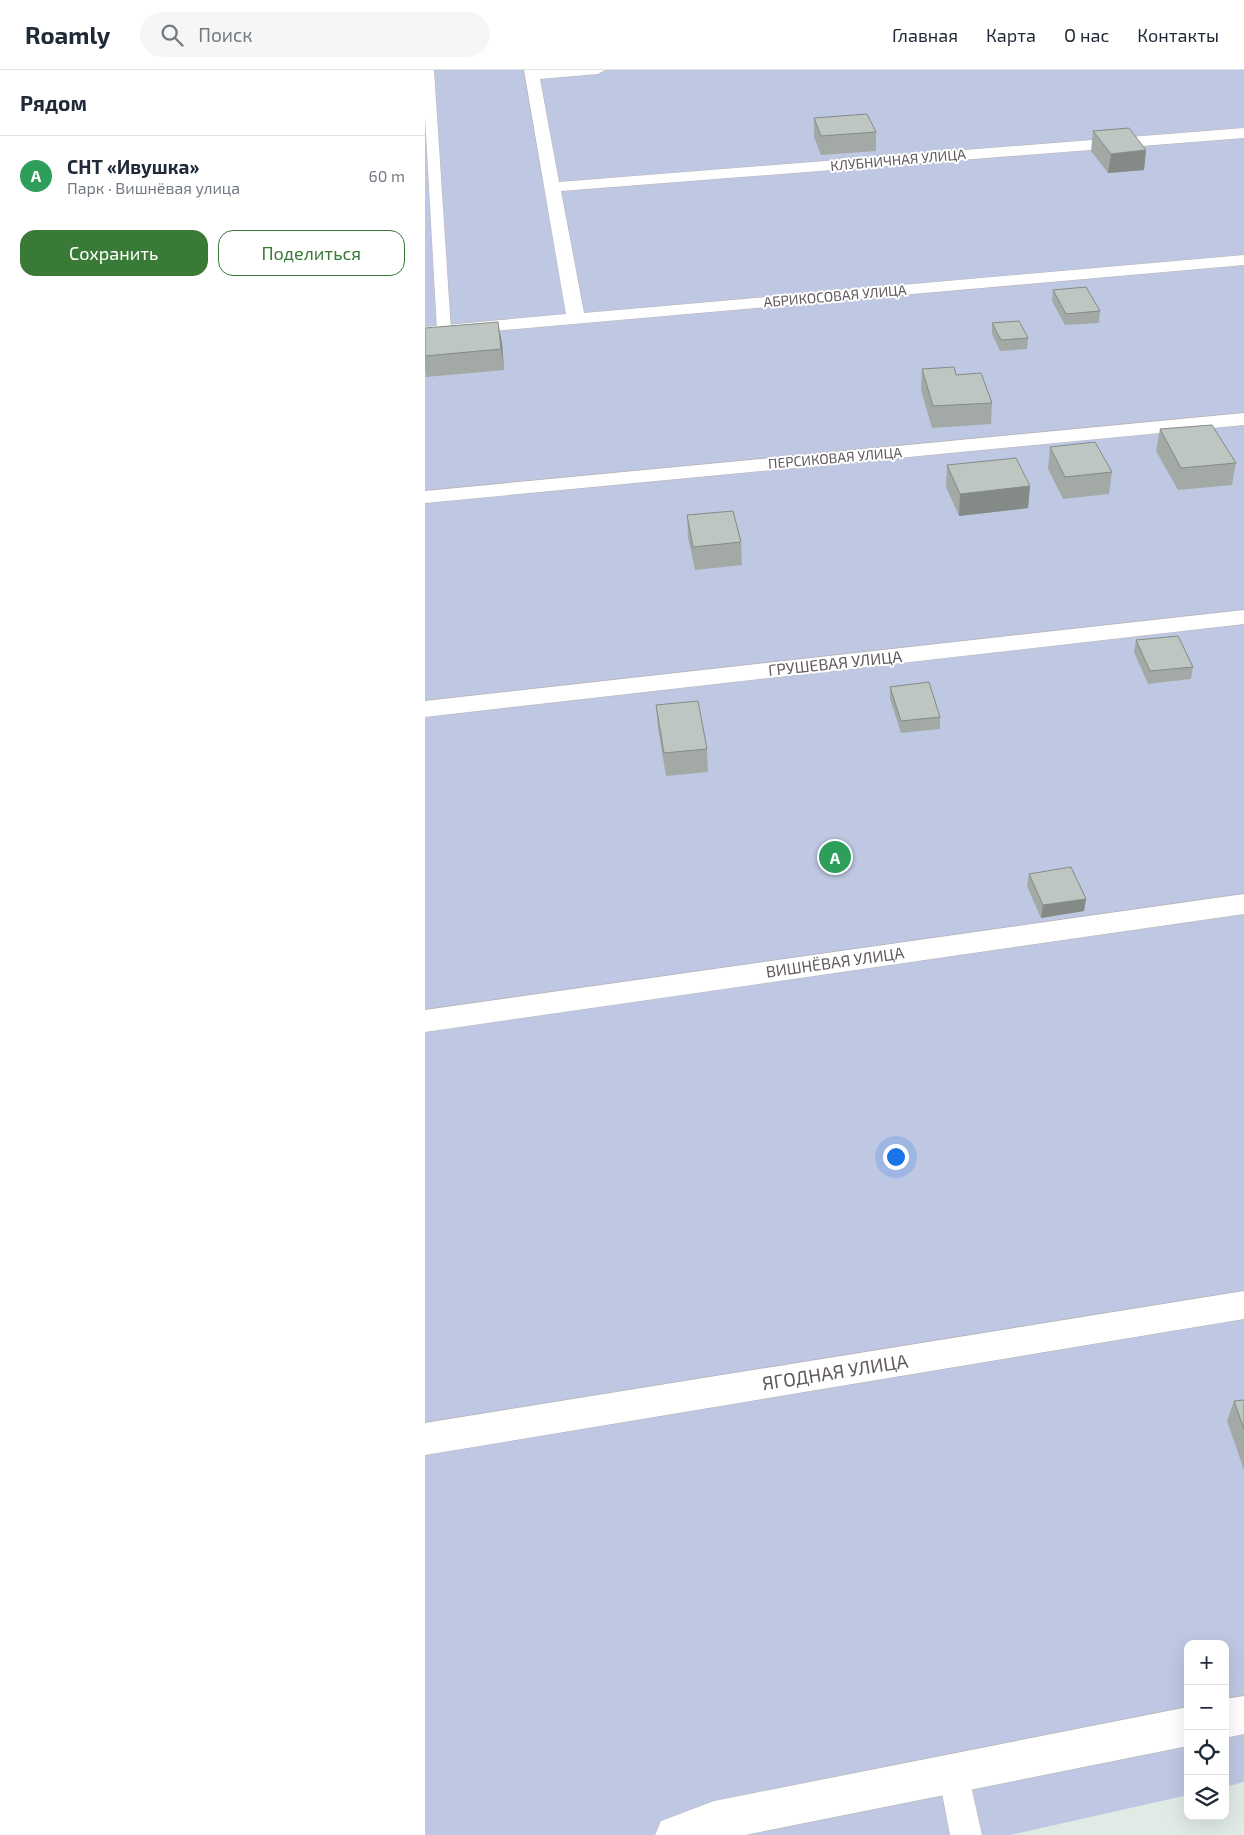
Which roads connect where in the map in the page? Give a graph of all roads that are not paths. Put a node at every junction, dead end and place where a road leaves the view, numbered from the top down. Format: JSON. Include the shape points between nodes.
{"nodes":[{"id":1,"x":428,"y":70,"type":"edge"},
{"id":2,"x":598,"y":70,"type":"edge"},
{"id":3,"x":531,"y":72,"type":"edge"},
{"id":4,"x":1244,"y":133,"type":"edge"},
{"id":5,"x":553,"y":188,"type":"junction"},
{"id":6,"x":1244,"y":260,"type":"edge"},
{"id":7,"x":576,"y":319,"type":"junction"},
{"id":8,"x":444,"y":330,"type":"junction"},
{"id":9,"x":425,"y":332,"type":"edge"},
{"id":10,"x":1244,"y":419,"type":"edge"},
{"id":11,"x":425,"y":496,"type":"edge"},
{"id":12,"x":1244,"y":616,"type":"edge"},
{"id":13,"x":425,"y":709,"type":"edge"},
{"id":14,"x":1244,"y":904,"type":"edge"},
{"id":15,"x":425,"y":1021,"type":"edge"},
{"id":16,"x":1244,"y":1305,"type":"edge"},
{"id":17,"x":425,"y":1439,"type":"edge"},
{"id":18,"x":1244,"y":1715,"type":"edge"},
{"id":19,"x":1229,"y":1718,"type":"edge"},
{"id":20,"x":1184,"y":1727,"type":"edge"},
{"id":21,"x":953,"y":1772,"type":"junction"},
{"id":22,"x":675,"y":1835,"type":"edge"},
{"id":23,"x":966,"y":1835,"type":"edge"}],
"edges":[{"from":1,"to":8,"type":"lane"},
{"from":2,"to":3,"type":"street"},
{"from":3,"to":5,"type":"street"},
{"from":4,"to":5,"type":"street","name":"КЛУБНИЧНАЯ УЛИЦА"},
{"from":5,"to":7,"type":"street"},
{"from":6,"to":7,"type":"street","name":"АБРИКОСОВАЯ УЛИЦА"},
{"from":7,"to":8,"type":"street","name":"АБРИКОСОВАЯ УЛИЦА"},
{"from":8,"to":9,"type":"street","name":"АБРИКОСОВАЯ УЛИЦА"},
{"from":10,"to":11,"type":"street","name":"ПЕРСИКОВАЯ УЛИЦА"},
{"from":12,"to":13,"type":"street","name":"ГРУШЕВАЯ УЛИЦА"},
{"from":14,"to":15,"type":"street","name":"ВИШНЁВАЯ УЛИЦА"},
{"from":16,"to":17,"type":"street","name":"ЯГОДНАЯ УЛИЦА"},
{"from":18,"to":19,"type":"street"},
{"from":20,"to":21,"type":"street"},
{"from":21,"to":22,"type":"street","via":[[714,1821]]},
{"from":21,"to":23,"type":"lane"}]}
